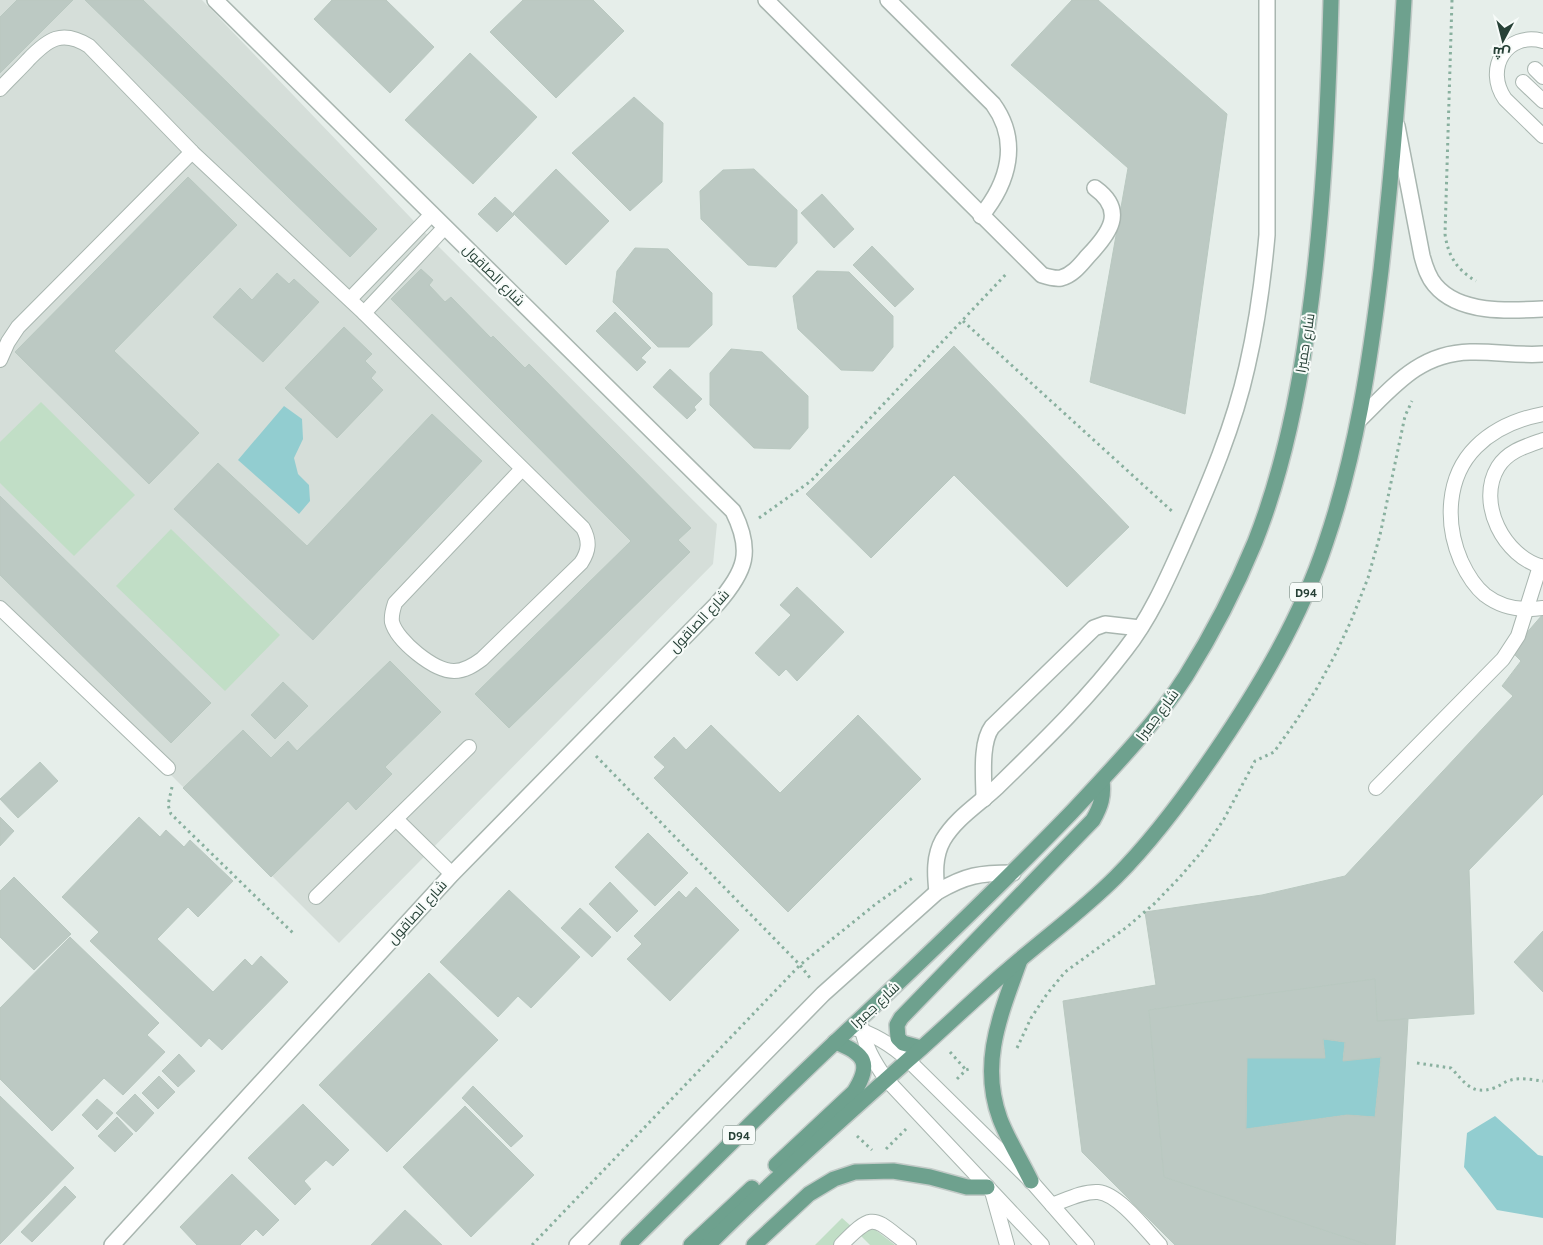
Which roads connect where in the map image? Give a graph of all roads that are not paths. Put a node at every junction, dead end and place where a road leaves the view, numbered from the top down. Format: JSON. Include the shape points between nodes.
{"nodes":[{"id":1,"x":215,"y":0,"type":"edge"},
{"id":2,"x":766,"y":0,"type":"edge"},
{"id":3,"x":888,"y":0,"type":"edge"},
{"id":4,"x":1267,"y":0,"type":"edge"},
{"id":5,"x":1331,"y":0,"type":"edge"},
{"id":6,"x":1404,"y":0,"type":"edge"},
{"id":7,"x":1543,"y":41,"type":"edge"},
{"id":8,"x":1524,"y":82,"type":"dead end"},
{"id":9,"x":0,"y":89,"type":"edge"},
{"id":10,"x":1543,"y":101,"type":"edge"},
{"id":11,"x":1396,"y":120,"type":"junction"},
{"id":12,"x":1543,"y":136,"type":"edge"},
{"id":13,"x":192,"y":152,"type":"junction"},
{"id":14,"x":1095,"y":188,"type":"dead end"},
{"id":15,"x":432,"y":214,"type":"junction"},
{"id":16,"x":981,"y":216,"type":"junction"},
{"id":17,"x":445,"y":227,"type":"junction"},
{"id":18,"x":350,"y":299,"type":"junction"},
{"id":19,"x":1543,"y":309,"type":"edge"},
{"id":20,"x":364,"y":312,"type":"junction"},
{"id":21,"x":4,"y":338,"type":"edge"},
{"id":22,"x":1543,"y":354,"type":"edge"},
{"id":23,"x":0,"y":360,"type":"edge"},
{"id":24,"x":1543,"y":414,"type":"edge"},
{"id":25,"x":1359,"y":420,"type":"junction"},
{"id":26,"x":1543,"y":440,"type":"edge"},
{"id":27,"x":522,"y":469,"type":"junction"},
{"id":28,"x":1542,"y":566,"type":"edge"},
{"id":29,"x":0,"y":608,"type":"edge"},
{"id":30,"x":1543,"y":608,"type":"edge"},
{"id":31,"x":1527,"y":610,"type":"junction"},
{"id":32,"x":1140,"y":628,"type":"junction"},
{"id":33,"x":469,"y":747,"type":"dead end"},
{"id":34,"x":168,"y":768,"type":"road end"},
{"id":35,"x":1102,"y":780,"type":"junction"},
{"id":36,"x":1376,"y":788,"type":"dead end"},
{"id":37,"x":984,"y":800,"type":"junction"},
{"id":38,"x":396,"y":819,"type":"junction"},
{"id":39,"x":1013,"y":873,"type":"junction"},
{"id":40,"x":452,"y":874,"type":"junction"},
{"id":41,"x":936,"y":892,"type":"junction"},
{"id":42,"x":316,"y":897,"type":"dead end"},
{"id":43,"x":1021,"y":958,"type":"junction"},
{"id":44,"x":858,"y":1025,"type":"junction"},
{"id":45,"x":835,"y":1042,"type":"junction"},
{"id":46,"x":921,"y":1048,"type":"junction"},
{"id":47,"x":908,"y":1060,"type":"junction"},
{"id":48,"x":886,"y":1079,"type":"junction"},
{"id":49,"x":1031,"y":1181,"type":"junction"},
{"id":50,"x":989,"y":1190,"type":"junction"},
{"id":51,"x":1052,"y":1205,"type":"junction"},
{"id":52,"x":112,"y":1245,"type":"edge"},
{"id":53,"x":577,"y":1245,"type":"edge"},
{"id":54,"x":628,"y":1245,"type":"edge"},
{"id":55,"x":691,"y":1245,"type":"edge"},
{"id":56,"x":708,"y":1245,"type":"edge"},
{"id":57,"x":754,"y":1245,"type":"edge"},
{"id":58,"x":841,"y":1245,"type":"edge"},
{"id":59,"x":909,"y":1245,"type":"edge"},
{"id":60,"x":1008,"y":1245,"type":"edge"},
{"id":61,"x":1042,"y":1245,"type":"edge"},
{"id":62,"x":1087,"y":1245,"type":"edge"},
{"id":63,"x":1160,"y":1245,"type":"edge"}],
"edges":[{"from":1,"to":15,"type":"street","name":"شارع الصاقول"},
{"from":2,"to":16,"type":"street"},
{"from":3,"to":16,"type":"street","via":[[1002,115],[1008,136],[1008,158],[1000,188]]},
{"from":4,"to":32,"type":"street","via":[[1267,235],[1260,302],[1247,369],[1224,444],[1190,528]]},
{"from":5,"to":35,"type":"main road","name":"شارع جميرا","number":"D94","via":[[1323,189],[1313,296],[1298,394],[1280,468],[1255,541],[1224,610],[1186,676],[1132,747]]},
{"from":6,"to":11,"type":"main road","number":"D94"},
{"from":7,"to":12,"type":"lane","via":[[1520,41],[1512,45],[1500,58],[1496,75],[1500,92]]},
{"from":8,"to":10,"type":"lane"},
{"from":9,"to":13,"type":"lane","via":[[42,46],[53,39],[78,39],[89,46]]},
{"from":11,"to":19,"type":"street","via":[[1422,256],[1434,284],[1442,293],[1463,304],[1498,309]]},
{"from":11,"to":25,"type":"main road","number":"D94","via":[[1375,320]]},
{"from":13,"to":18,"type":"lane"},
{"from":13,"to":21,"type":"lane"},
{"from":14,"to":16,"type":"street","via":[[1109,202],[1112,212],[1109,233],[1076,269],[1060,278],[1042,275]]},
{"from":15,"to":17,"type":"street","name":"شارع الصاقول"},
{"from":15,"to":18,"type":"lane"},
{"from":17,"to":20,"type":"lane"},
{"from":17,"to":40,"type":"street","name":"شارع الصاقول","via":[[733,511],[743,530],[746,552],[727,593]]},
{"from":18,"to":20,"type":"lane"},
{"from":20,"to":27,"type":"lane"},
{"from":21,"to":23,"type":"lane"},
{"from":22,"to":25,"type":"street","via":[[1458,352],[1431,359],[1408,372]]},
{"from":24,"to":31,"type":"lane","via":[[1505,425],[1474,448],[1454,484],[1450,505],[1455,547],[1477,588],[1498,603]]},
{"from":25,"to":43,"type":"main road","number":"D94","via":[[1328,535],[1305,595],[1273,661],[1240,716],[1182,801],[1150,841],[1115,878]]},
{"from":26,"to":28,"type":"lane","via":[[1513,451],[1498,467],[1493,477],[1491,502],[1499,530],[1507,542],[1516,552]]},
{"from":27,"to":27,"type":"lane","via":[[395,603],[392,611],[395,629],[434,666],[464,670],[482,659],[586,555],[589,546],[583,528]]},
{"from":28,"to":31,"type":"lane"},
{"from":29,"to":34,"type":"lane"},
{"from":30,"to":31,"type":"lane"},
{"from":31,"to":36,"type":"lane","via":[[1518,636],[1503,659]]},
{"from":32,"to":37,"type":"street","via":[[1099,684]]},
{"from":32,"to":37,"type":"street","via":[[1105,624],[1094,628],[992,727],[985,746]]},
{"from":33,"to":38,"type":"lane"},
{"from":35,"to":39,"type":"main road","name":"شارع جميرا","number":"D94"},
{"from":35,"to":46,"type":"main road","via":[[1104,794],[1093,820],[901,1018],[896,1031],[898,1038],[903,1043]]},
{"from":37,"to":41,"type":"street","via":[[958,820],[942,842],[935,870]]},
{"from":38,"to":40,"type":"lane"},
{"from":38,"to":42,"type":"lane"},
{"from":39,"to":41,"type":"street","via":[[971,876]]},
{"from":39,"to":44,"type":"main road","name":"شارع جميرا","number":"D94"},
{"from":40,"to":52,"type":"street","name":"شارع الصاقول"},
{"from":41,"to":53,"type":"street","via":[[823,994]]},
{"from":43,"to":46,"type":"main road","number":"D94"},
{"from":43,"to":49,"type":"main road","via":[[993,1042],[991,1082],[1000,1120]]},
{"from":44,"to":45,"type":"main road","name":"شارع جميرا","number":"D94"},
{"from":44,"to":47,"type":"lane"},
{"from":44,"to":48,"type":"lane","via":[[871,1056]]},
{"from":45,"to":54,"type":"main road","name":"شارع جميرا","number":"D94"},
{"from":45,"to":55,"type":"main road","via":[[858,1053],[864,1064],[863,1077],[854,1092]]},
{"from":46,"to":47,"type":"main road","number":"D94"},
{"from":47,"to":48,"type":"main road","number":"D94"},
{"from":47,"to":49,"type":"lane"},
{"from":48,"to":50,"type":"lane"},
{"from":48,"to":56,"type":"main road","number":"D94","via":[[763,1190]]},
{"from":49,"to":51,"type":"lane"},
{"from":50,"to":57,"type":"main road","via":[[893,1171],[855,1172],[834,1179],[809,1194]]},
{"from":50,"to":60,"type":"lane"},
{"from":50,"to":61,"type":"lane"},
{"from":51,"to":62,"type":"lane"},
{"from":51,"to":63,"type":"lane","via":[[1088,1193],[1108,1195],[1119,1202]]},
{"from":58,"to":59,"type":"lane","via":[[865,1222],[872,1221]]}]}
